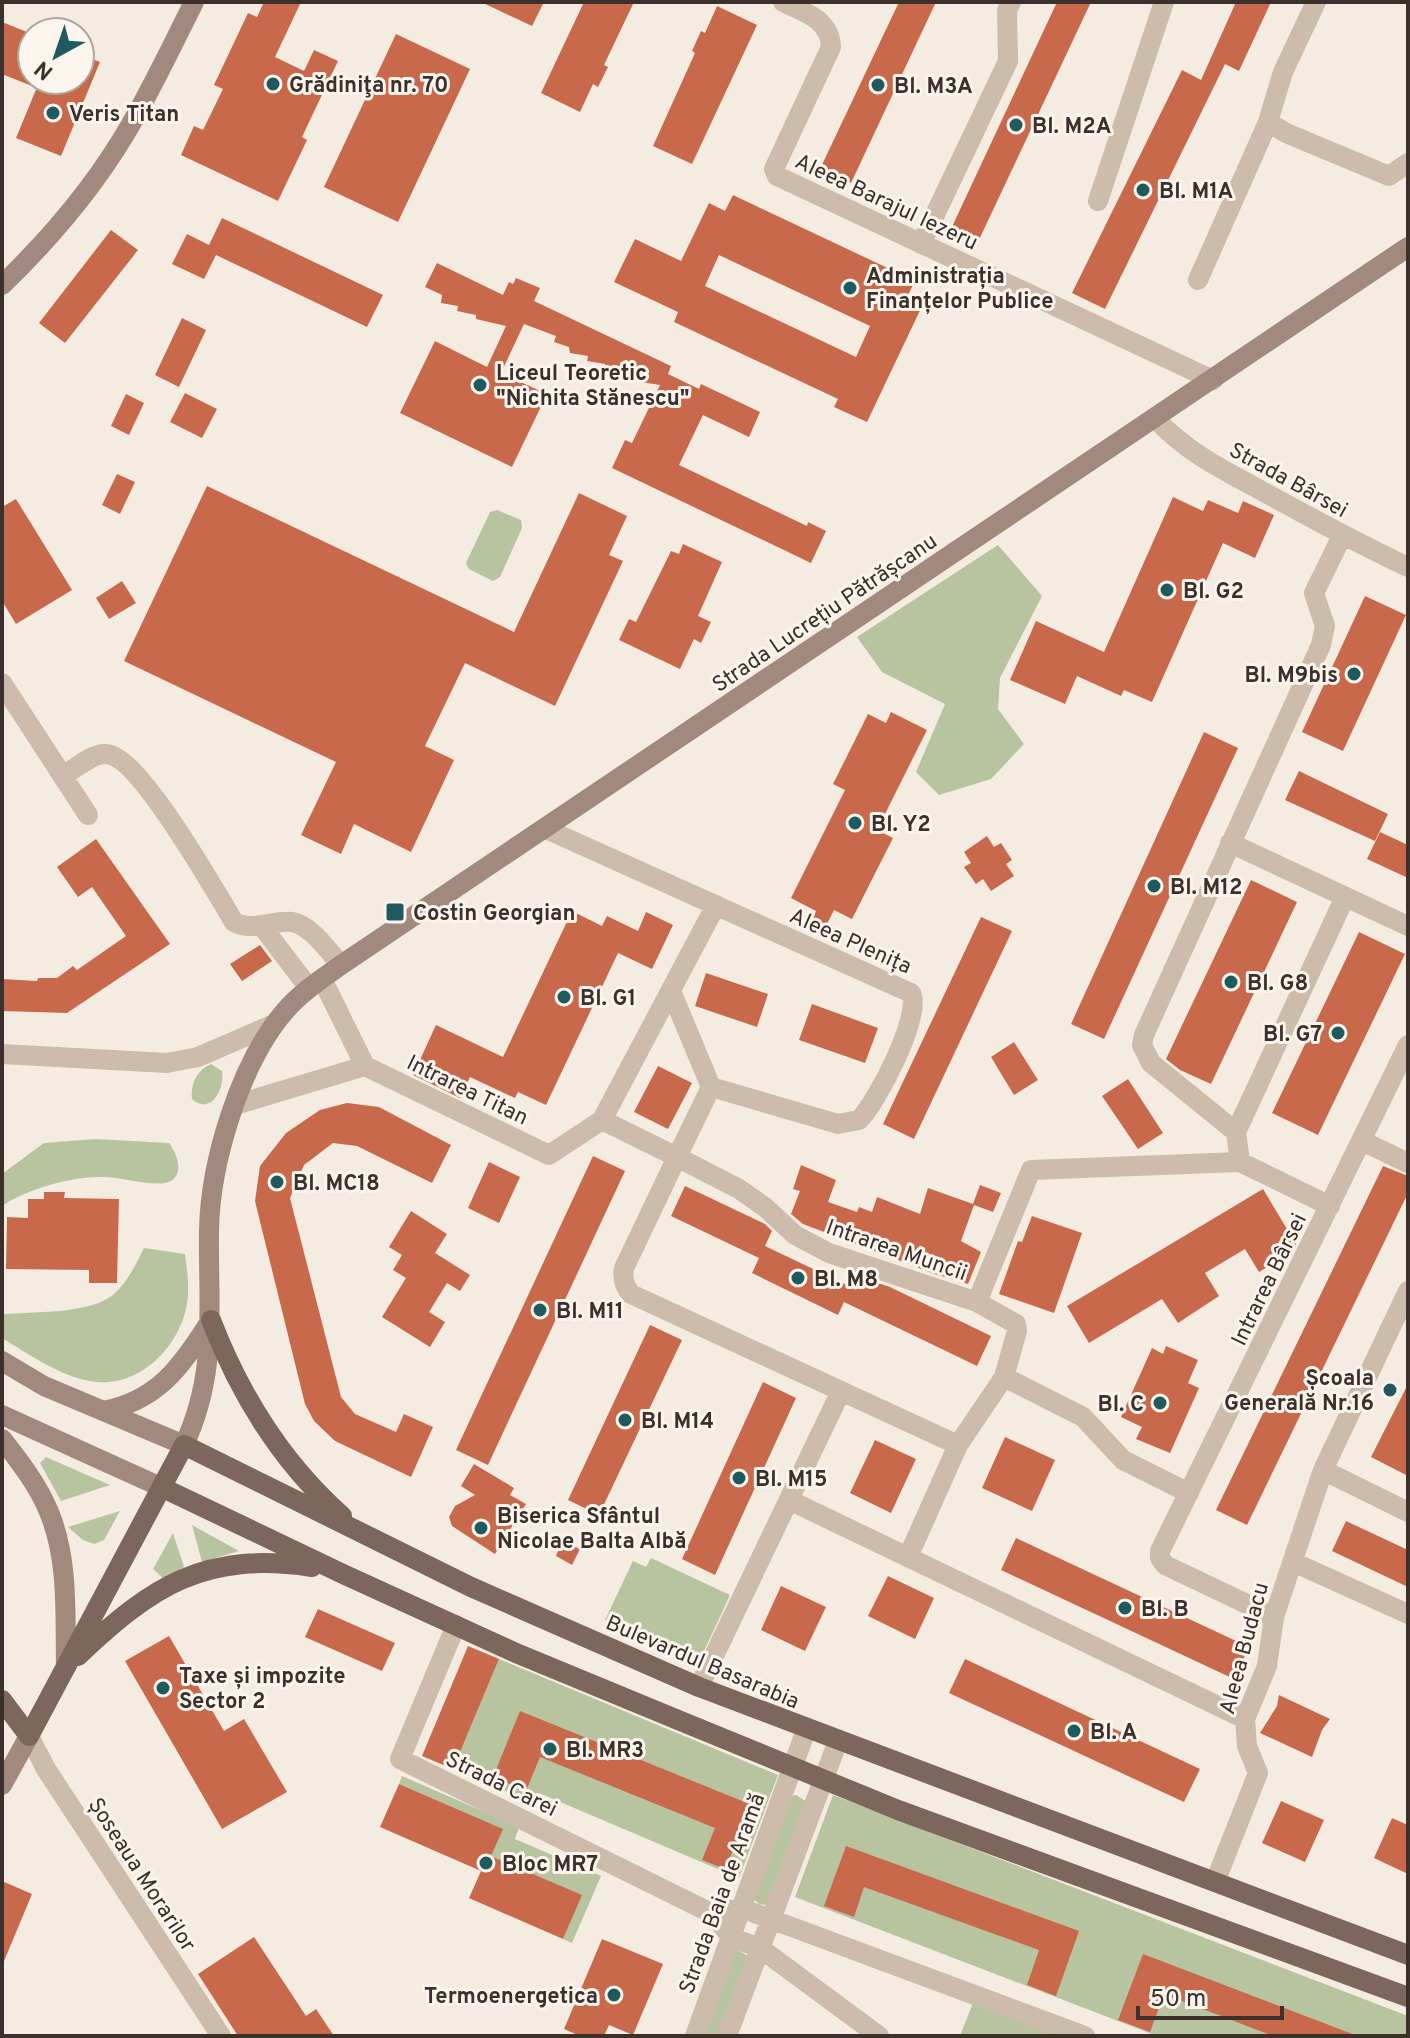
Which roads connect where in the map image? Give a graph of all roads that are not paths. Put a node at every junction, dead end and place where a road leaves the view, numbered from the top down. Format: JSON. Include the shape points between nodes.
{"nodes":[{"id":1,"x":194,"y":2,"type":"edge"},
{"id":2,"x":783,"y":2,"type":"edge"},
{"id":3,"x":1011,"y":2,"type":"edge"},
{"id":4,"x":1164,"y":2,"type":"edge"},
{"id":5,"x":1316,"y":2,"type":"edge"},
{"id":6,"x":1268,"y":122,"type":"junction"},
{"id":7,"x":1408,"y":163,"type":"edge"},
{"id":8,"x":1098,"y":201,"type":"dead end"},
{"id":9,"x":921,"y":244,"type":"junction"},
{"id":10,"x":1408,"y":247,"type":"edge"},
{"id":11,"x":1198,"y":280,"type":"dead end"},
{"id":12,"x":2,"y":285,"type":"edge"},
{"id":13,"x":1213,"y":380,"type":"junction"},
{"id":14,"x":1156,"y":419,"type":"junction"},
{"id":15,"x":1342,"y":536,"type":"junction"},
{"id":16,"x":1408,"y":567,"type":"edge"},
{"id":17,"x":2,"y":683,"type":"edge"},
{"id":18,"x":63,"y":776,"type":"junction"},
{"id":19,"x":88,"y":815,"type":"dead end"},
{"id":20,"x":546,"y":829,"type":"junction"},
{"id":21,"x":1230,"y":843,"type":"junction"},
{"id":22,"x":1345,"y":897,"type":"junction"},
{"id":23,"x":716,"y":905,"type":"junction"},
{"id":24,"x":261,"y":925,"type":"junction"},
{"id":25,"x":1408,"y":926,"type":"edge"},
{"id":26,"x":341,"y":965,"type":"junction"},
{"id":27,"x":315,"y":983,"type":"junction"},
{"id":28,"x":671,"y":991,"type":"junction"},
{"id":29,"x":274,"y":1024,"type":"junction"},
{"id":30,"x":1408,"y":1045,"type":"edge"},
{"id":31,"x":2,"y":1054,"type":"edge"},
{"id":32,"x":365,"y":1066,"type":"junction"},
{"id":33,"x":711,"y":1087,"type":"junction"},
{"id":34,"x":235,"y":1105,"type":"junction"},
{"id":35,"x":602,"y":1120,"type":"junction"},
{"id":36,"x":1236,"y":1132,"type":"junction"},
{"id":37,"x":1362,"y":1141,"type":"junction"},
{"id":38,"x":677,"y":1157,"type":"junction"},
{"id":39,"x":1240,"y":1162,"type":"junction"},
{"id":40,"x":1408,"y":1163,"type":"edge"},
{"id":41,"x":1330,"y":1206,"type":"junction"},
{"id":42,"x":1408,"y":1291,"type":"edge"},
{"id":43,"x":977,"y":1302,"type":"junction"},
{"id":44,"x":211,"y":1320,"type":"junction"},
{"id":45,"x":2,"y":1361,"type":"edge"},
{"id":46,"x":1004,"y":1377,"type":"junction"},
{"id":47,"x":841,"y":1391,"type":"junction"},
{"id":48,"x":103,"y":1411,"type":"junction"},
{"id":49,"x":2,"y":1415,"type":"edge"},
{"id":50,"x":2,"y":1439,"type":"edge"},
{"id":51,"x":184,"y":1445,"type":"junction"},
{"id":52,"x":958,"y":1445,"type":"junction"},
{"id":53,"x":1323,"y":1470,"type":"junction"},
{"id":54,"x":163,"y":1488,"type":"junction"},
{"id":55,"x":1189,"y":1493,"type":"junction"},
{"id":56,"x":789,"y":1500,"type":"junction"},
{"id":57,"x":1408,"y":1512,"type":"edge"},
{"id":58,"x":360,"y":1532,"type":"junction"},
{"id":59,"x":908,"y":1557,"type":"junction"},
{"id":60,"x":1293,"y":1562,"type":"junction"},
{"id":61,"x":343,"y":1574,"type":"junction"},
{"id":62,"x":1408,"y":1614,"type":"edge"},
{"id":63,"x":1274,"y":1617,"type":"junction"},
{"id":64,"x":456,"y":1625,"type":"junction"},
{"id":65,"x":66,"y":1667,"type":"junction"},
{"id":66,"x":699,"y":1687,"type":"junction"},
{"id":67,"x":2,"y":1700,"type":"edge"},
{"id":68,"x":1245,"y":1719,"type":"junction"},
{"id":69,"x":806,"y":1730,"type":"junction"},
{"id":70,"x":29,"y":1736,"type":"junction"},
{"id":71,"x":838,"y":1741,"type":"junction"},
{"id":72,"x":793,"y":1767,"type":"junction"},
{"id":73,"x":824,"y":1779,"type":"junction"},
{"id":74,"x":2,"y":1785,"type":"edge"},
{"id":75,"x":1215,"y":1882,"type":"junction"},
{"id":76,"x":741,"y":1908,"type":"junction"},
{"id":77,"x":713,"y":1914,"type":"junction"},
{"id":78,"x":771,"y":1918,"type":"junction"},
{"id":79,"x":731,"y":1937,"type":"junction"},
{"id":80,"x":760,"y":1948,"type":"junction"},
{"id":81,"x":1408,"y":1955,"type":"edge"},
{"id":82,"x":1408,"y":1997,"type":"edge"},
{"id":83,"x":221,"y":2036,"type":"edge"},
{"id":84,"x":695,"y":2036,"type":"edge"},
{"id":85,"x":727,"y":2036,"type":"edge"},
{"id":86,"x":879,"y":2036,"type":"edge"},
{"id":87,"x":1085,"y":2036,"type":"edge"}],
"edges":[{"from":1,"to":12,"type":"main road","via":[[113,153],[62,222]]},
{"from":2,"to":9,"type":"street","name":"Aleea Barajul Iezeru","via":[[822,23],[831,47],[774,172]]},
{"from":3,"to":9,"type":"street","via":[[1008,61]]},
{"from":4,"to":8,"type":"street"},
{"from":5,"to":6,"type":"street","via":[[1283,72]]},
{"from":6,"to":7,"type":"street","via":[[1389,176]]},
{"from":6,"to":11,"type":"street"},
{"from":9,"to":13,"type":"street","name":"Aleea Barajul Iezeru"},
{"from":10,"to":13,"type":"main road","name":"Strada Lucrețiu Pătrășcanu"},
{"from":13,"to":14,"type":"main road","name":"Strada Lucrețiu Pătrășcanu"},
{"from":14,"to":15,"type":"street","name":"Strada Bârsei","via":[[1188,449]]},
{"from":14,"to":20,"type":"main road","name":"Strada Lucrețiu Pătrășcanu"},
{"from":15,"to":16,"type":"street","name":"Strada Bârsei"},
{"from":15,"to":21,"type":"street","via":[[1314,593],[1325,626],[1321,645]]},
{"from":17,"to":18,"type":"street"},
{"from":18,"to":19,"type":"street"},
{"from":18,"to":24,"type":"street","via":[[98,755],[122,760],[158,800],[234,922]]},
{"from":20,"to":23,"type":"street","name":"Aleea Plenița"},
{"from":20,"to":26,"type":"main road","name":"Strada Lucrețiu Pătrășcanu"},
{"from":21,"to":22,"type":"street"},
{"from":21,"to":36,"type":"street","via":[[1142,1045],[1151,1063]]},
{"from":22,"to":25,"type":"street"},
{"from":22,"to":36,"type":"street"},
{"from":23,"to":28,"type":"street"},
{"from":23,"to":33,"type":"street","name":"Aleea Plenița","via":[[911,993],[915,1000],[911,1023],[859,1120],[838,1124]]},
{"from":24,"to":26,"type":"street","via":[[302,926]]},
{"from":24,"to":27,"type":"street"},
{"from":26,"to":27,"type":"main road","name":"Strada Lucrețiu Pătrășcanu"},
{"from":27,"to":29,"type":"main road","name":"Strada Lucrețiu Pătrășcanu"},
{"from":27,"to":32,"type":"street"},
{"from":28,"to":33,"type":"street"},
{"from":28,"to":35,"type":"street"},
{"from":29,"to":31,"type":"street","name":"Strada Lucrețiu Pătrășcanu","via":[[198,1057],[167,1063]]},
{"from":29,"to":34,"type":"main road","name":"Strada Lucrețiu Pătrășcanu"},
{"from":30,"to":37,"type":"street","name":"Intrarea Bârsei"},
{"from":32,"to":34,"type":"street"},
{"from":32,"to":35,"type":"street","name":"Intrarea Titan","via":[[549,1155]]},
{"from":33,"to":38,"type":"street"},
{"from":34,"to":44,"type":"main road","name":"Strada Lucrețiu Pătrășcanu","via":[[211,1194]]},
{"from":35,"to":38,"type":"street","name":"Intrarea Muncii"},
{"from":36,"to":39,"type":"street"},
{"from":37,"to":40,"type":"street"},
{"from":37,"to":41,"type":"street","name":"Intrarea Bârsei"},
{"from":38,"to":43,"type":"street","name":"Intrarea Muncii","via":[[754,1199],[808,1243]]},
{"from":38,"to":47,"type":"street","via":[[624,1268],[627,1289]]},
{"from":39,"to":41,"type":"street","name":"Intrarea Bârsei"},
{"from":39,"to":43,"type":"street","name":"Intrarea Bârsei","via":[[1031,1170]]},
{"from":41,"to":55,"type":"street","name":"Intrarea Bârsei"},
{"from":42,"to":53,"type":"street","name":"Aleea Budacu"},
{"from":43,"to":46,"type":"street","name":"Intrarea Muncii","via":[[1016,1324]]},
{"from":44,"to":48,"type":"main road","via":[[183,1362],[153,1392]]},
{"from":44,"to":51,"type":"main road","name":"Strada Lucrețiu Pătrășcanu","via":[[204,1393]]},
{"from":44,"to":58,"type":"main road","via":[[235,1377],[280,1450]]},
{"from":45,"to":48,"type":"main road","name":"Bulevardul Basarabia"},
{"from":46,"to":52,"type":"street","name":"Intrarea Muncii"},
{"from":46,"to":55,"type":"street","via":[[1083,1417],[1123,1460]]},
{"from":47,"to":52,"type":"street"},
{"from":47,"to":56,"type":"street"},
{"from":48,"to":51,"type":"main road","name":"Bulevardul Basarabia"},
{"from":49,"to":54,"type":"main road"},
{"from":50,"to":65,"type":"main road","via":[[36,1486],[55,1530],[62,1559]]},
{"from":51,"to":54,"type":"main road"},
{"from":51,"to":58,"type":"main road","name":"Bulevardul Basarabia"},
{"from":52,"to":59,"type":"street","name":"Intrarea Muncii"},
{"from":53,"to":57,"type":"street"},
{"from":53,"to":60,"type":"street","name":"Aleea Budacu"},
{"from":54,"to":61,"type":"main road"},
{"from":54,"to":65,"type":"main road"},
{"from":55,"to":63,"type":"street","name":"Intrarea Bârsei","via":[[1160,1558]]},
{"from":56,"to":59,"type":"street"},
{"from":56,"to":66,"type":"street"},
{"from":58,"to":66,"type":"main road","name":"Bulevardul Basarabia"},
{"from":59,"to":68,"type":"street"},
{"from":60,"to":62,"type":"street","name":"Aleea Budacu"},
{"from":60,"to":63,"type":"street","name":"Aleea Budacu"},
{"from":61,"to":64,"type":"main road"},
{"from":61,"to":65,"type":"main road","via":[[264,1562],[200,1571],[142,1601]]},
{"from":63,"to":68,"type":"street","name":"Aleea Budacu","via":[[1267,1666]]},
{"from":64,"to":72,"type":"main road"},
{"from":64,"to":77,"type":"street","name":"Strada Carei","via":[[400,1759]]},
{"from":65,"to":70,"type":"main road"},
{"from":66,"to":69,"type":"main road","name":"Bulevardul Basarabia"},
{"from":67,"to":70,"type":"main road"},
{"from":68,"to":75,"type":"street","name":"Aleea Budacu","via":[[1247,1746],[1258,1773]]},
{"from":69,"to":71,"type":"main road","name":"Bulevardul Basarabia"},
{"from":69,"to":72,"type":"street","name":"Strada Baia de Aramă"},
{"from":70,"to":74,"type":"main road"},
{"from":70,"to":83,"type":"street","name":"Șoseaua Morarilor"},
{"from":71,"to":73,"type":"street"},
{"from":71,"to":75,"type":"main road","name":"Bulevardul Basarabia"},
{"from":72,"to":73,"type":"main road"},
{"from":72,"to":76,"type":"street","name":"Strada Baia de Aramă"},
{"from":73,"to":78,"type":"street"},
{"from":73,"to":82,"type":"main road"},
{"from":75,"to":81,"type":"main road","name":"Bulevardul Basarabia"},
{"from":76,"to":77,"type":"street"},
{"from":76,"to":78,"type":"street"},
{"from":76,"to":79,"type":"street","name":"Strada Baia de Aramă"},
{"from":77,"to":79,"type":"street","name":"Strada Carei"},
{"from":78,"to":80,"type":"street"},
{"from":78,"to":87,"type":"street"},
{"from":79,"to":80,"type":"street"},
{"from":79,"to":84,"type":"street","name":"Strada Baia de Aramă"},
{"from":80,"to":85,"type":"street"},
{"from":80,"to":86,"type":"street"}]}
